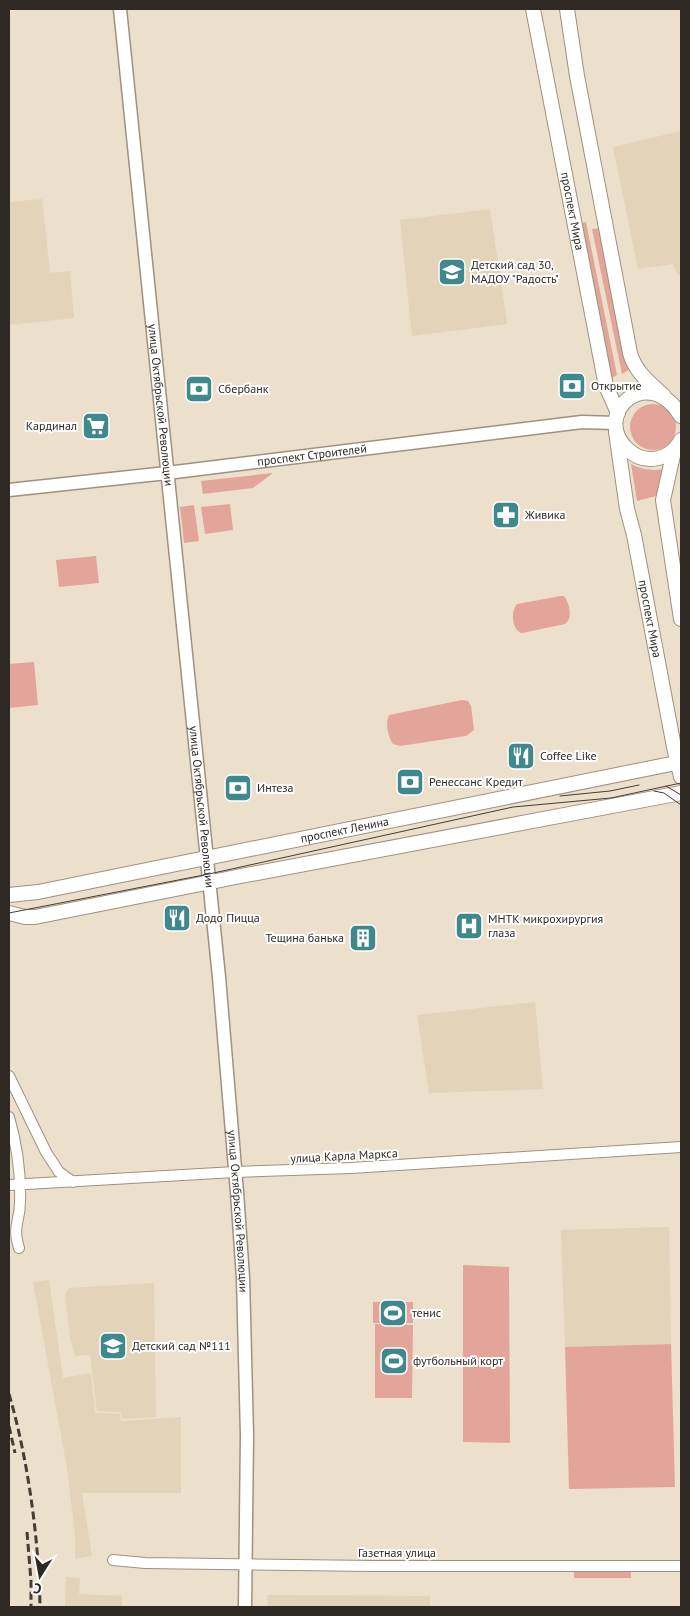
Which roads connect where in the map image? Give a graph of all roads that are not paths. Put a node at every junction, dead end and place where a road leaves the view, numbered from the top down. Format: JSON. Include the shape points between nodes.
{"nodes":[{"id":1,"x":120,"y":9,"type":"edge"},
{"id":2,"x":534,"y":9,"type":"edge"},
{"id":3,"x":567,"y":9,"type":"edge"},
{"id":4,"x":664,"y":396,"type":"junction"},
{"id":5,"x":681,"y":416,"type":"edge"},
{"id":6,"x":616,"y":423,"type":"junction"},
{"id":7,"x":678,"y":446,"type":"edge"},
{"id":8,"x":167,"y":473,"type":"junction"},
{"id":9,"x":9,"y":490,"type":"edge"},
{"id":10,"x":681,"y":619,"type":"edge"},
{"id":11,"x":679,"y":763,"type":"edge"},
{"id":12,"x":681,"y":777,"type":"edge"},
{"id":13,"x":681,"y":793,"type":"edge"},
{"id":14,"x":206,"y":857,"type":"junction"},
{"id":15,"x":210,"y":882,"type":"junction"},
{"id":16,"x":9,"y":895,"type":"edge"},
{"id":17,"x":9,"y":913,"type":"edge"},
{"id":18,"x":35,"y":917,"type":"junction"},
{"id":19,"x":9,"y":922,"type":"edge"},
{"id":20,"x":9,"y":1076,"type":"edge"},
{"id":21,"x":9,"y":1117,"type":"edge"},
{"id":22,"x":681,"y":1148,"type":"edge"},
{"id":23,"x":235,"y":1172,"type":"junction"},
{"id":24,"x":73,"y":1182,"type":"junction"},
{"id":25,"x":9,"y":1185,"type":"edge"},
{"id":26,"x":20,"y":1185,"type":"junction"},
{"id":27,"x":19,"y":1248,"type":"dead end"},
{"id":28,"x":113,"y":1560,"type":"dead end"},
{"id":29,"x":246,"y":1564,"type":"junction"},
{"id":30,"x":681,"y":1566,"type":"edge"},
{"id":31,"x":245,"y":1607,"type":"edge"}],
"edges":[{"from":1,"to":8,"type":"street","name":"улица Октябрьской Революции"},
{"from":2,"to":6,"type":"main road","name":"проспект Мира","via":[[606,386]]},
{"from":3,"to":4,"type":"main road","via":[[632,361]]},
{"from":4,"to":5,"type":"main road"},
{"from":4,"to":6,"type":"main road","via":[[640,392],[624,402]]},
{"from":6,"to":7,"type":"main road","via":[[621,443],[640,457],[664,456]]},
{"from":6,"to":8,"type":"street","name":"проспект Строителей","via":[[582,422]]},
{"from":6,"to":11,"type":"main road","name":"проспект Мира","via":[[627,509]]},
{"from":7,"to":10,"type":"main road","via":[[663,500]]},
{"from":8,"to":9,"type":"street","name":"проспект Строителей"},
{"from":8,"to":14,"type":"street","name":"улица Октябрьской Революции"},
{"from":11,"to":12,"type":"main road","name":"проспект Мира"},
{"from":11,"to":14,"type":"main road","name":"проспект Ленина"},
{"from":13,"to":15,"type":"main road"},
{"from":14,"to":15,"type":"street","name":"улица Октябрьской Революции"},
{"from":14,"to":16,"type":"main road","name":"проспект Ленина","via":[[38,892]]},
{"from":15,"to":18,"type":"main road"},
{"from":15,"to":23,"type":"street","name":"улица Октябрьской Революции"},
{"from":17,"to":18,"type":"main road"},
{"from":18,"to":19,"type":"main road"},
{"from":20,"to":24,"type":"street","via":[[46,1152],[59,1172]]},
{"from":21,"to":26,"type":"street","via":[[19,1162]]},
{"from":22,"to":23,"type":"street","name":"улица Карла Маркса"},
{"from":23,"to":24,"type":"street","name":"улица Карла Маркса"},
{"from":23,"to":29,"type":"street","name":"улица Октябрьской Революции","via":[[243,1278]]},
{"from":24,"to":26,"type":"street","name":"улица Карла Маркса"},
{"from":25,"to":26,"type":"street","name":"улица Карла Маркса"},
{"from":26,"to":27,"type":"street","via":[[15,1233]]},
{"from":28,"to":29,"type":"street","name":"Газетная улица"},
{"from":29,"to":30,"type":"street","name":"Газетная улица"},
{"from":29,"to":31,"type":"street","name":"улица Октябрьской Революции"}]}
